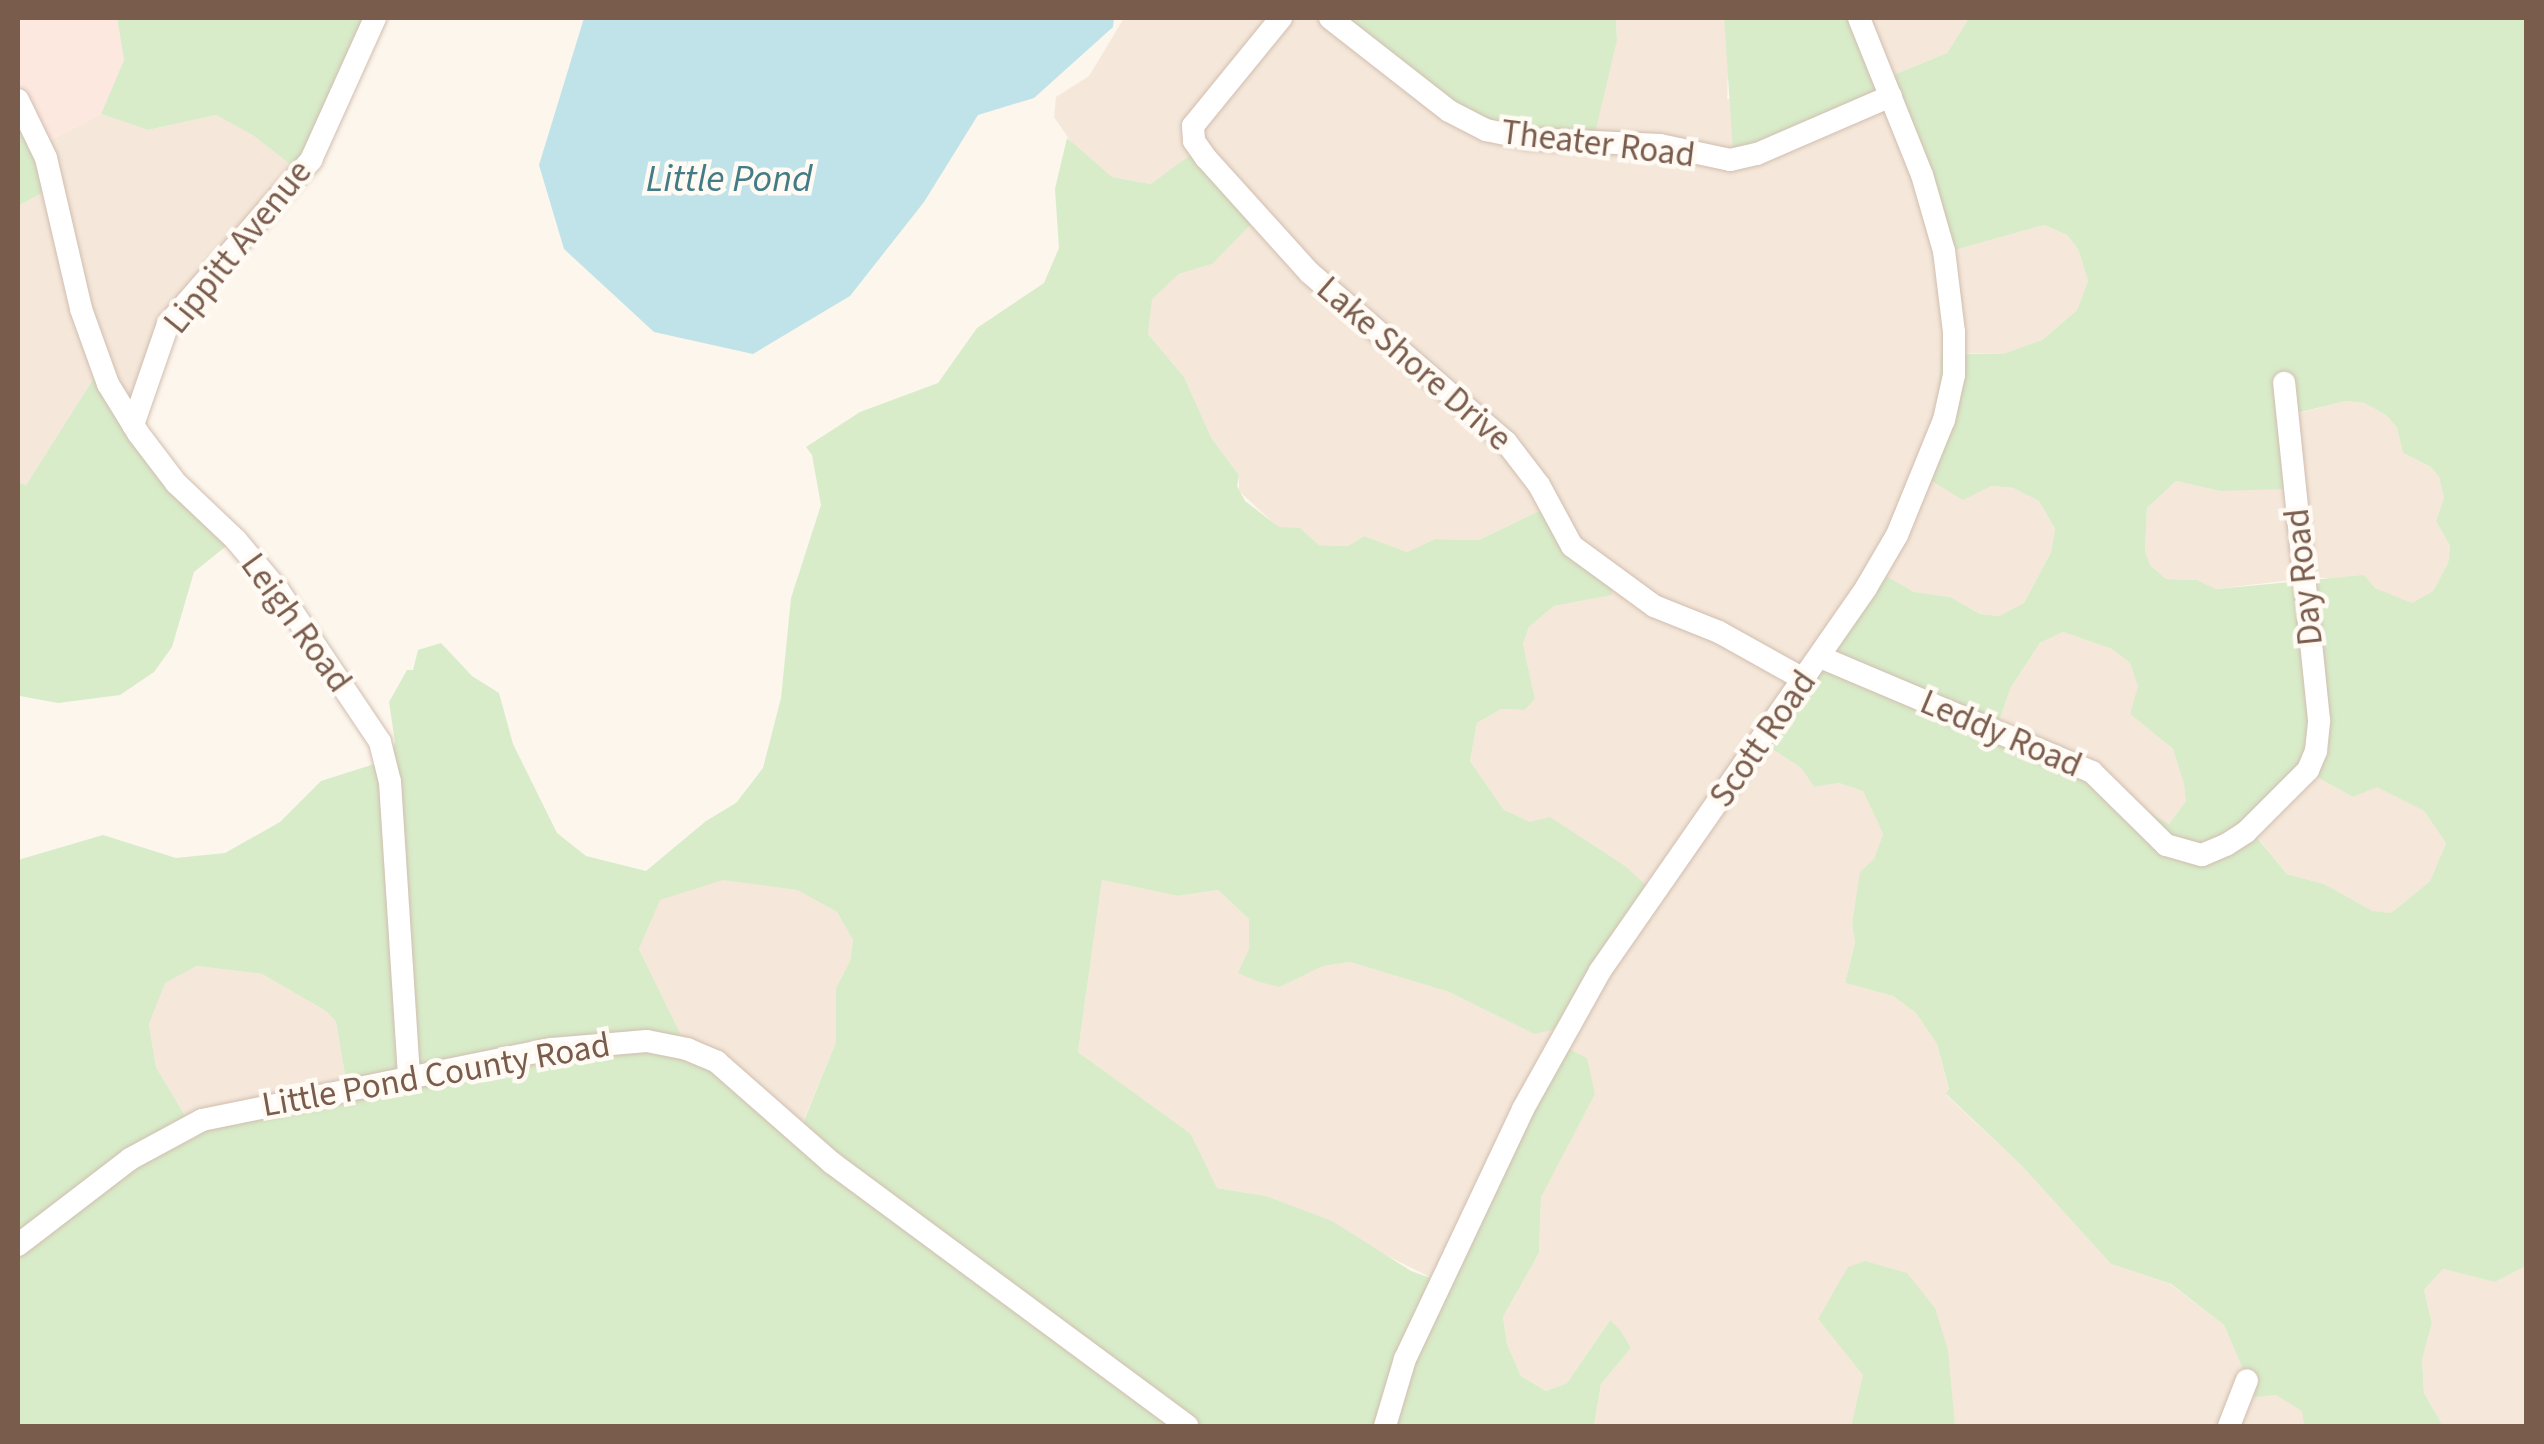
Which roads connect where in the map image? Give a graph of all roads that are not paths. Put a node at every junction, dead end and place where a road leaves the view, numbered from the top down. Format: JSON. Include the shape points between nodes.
{"nodes":[{"id":1,"x":375,"y":18,"type":"edge"},
{"id":2,"x":1330,"y":18,"type":"edge"},
{"id":3,"x":1859,"y":18,"type":"edge"},
{"id":4,"x":1275,"y":24,"type":"edge"},
{"id":5,"x":1891,"y":96,"type":"junction"},
{"id":6,"x":18,"y":100,"type":"edge"},
{"id":7,"x":2284,"y":383,"type":"dead end"},
{"id":8,"x":133,"y":426,"type":"junction"},
{"id":9,"x":1820,"y":657,"type":"junction"},
{"id":10,"x":1803,"y":679,"type":"junction"},
{"id":11,"x":2308,"y":770,"type":"joint"},
{"id":12,"x":409,"y":1079,"type":"junction"},
{"id":13,"x":18,"y":1244,"type":"edge"},
{"id":14,"x":2247,"y":1380,"type":"dead end"},
{"id":15,"x":1188,"y":1426,"type":"edge"},
{"id":16,"x":1385,"y":1426,"type":"edge"},
{"id":17,"x":2230,"y":1426,"type":"edge"}],
"edges":[{"from":1,"to":8,"type":"street","name":"Lippitt Avenue","via":[[311,160],[168,324]]},
{"from":2,"to":5,"type":"street","name":"Theater Road","via":[[1449,111],[1486,130],[1528,139],[1660,145],[1730,160]]},
{"from":3,"to":5,"type":"street","name":"Scott Road"},
{"from":4,"to":10,"type":"street","name":"Lake Shore Drive","via":[[1193,126],[1206,158],[1310,273],[1506,442],[1572,546],[1654,606],[1720,632]]},
{"from":5,"to":9,"type":"street","name":"Scott Road","via":[[1944,251],[1954,376],[1944,420],[1898,535]]},
{"from":6,"to":8,"type":"street","name":"Leigh Road","via":[[46,158],[92,345]]},
{"from":7,"to":11,"type":"street","name":"Day Road","via":[[2318,720]]},
{"from":8,"to":12,"type":"street","name":"Leigh Road","via":[[176,483],[278,590],[380,742],[390,782]]},
{"from":9,"to":10,"type":"street","name":"Scott Road"},
{"from":9,"to":11,"type":"street","name":"Leddy Road","via":[[2092,772],[2166,845],[2185,852],[2202,855],[2246,832]]},
{"from":10,"to":16,"type":"street","name":"Scott Road","via":[[1600,970],[1522,1109],[1405,1359]]},
{"from":12,"to":13,"type":"street","name":"Little Pond County Road","via":[[202,1120],[130,1159]]},
{"from":12,"to":15,"type":"street","name":"Little Pond County Road","via":[[613,1042],[660,1044],[717,1062],[832,1163]]},
{"from":14,"to":17,"type":"street"}]}
